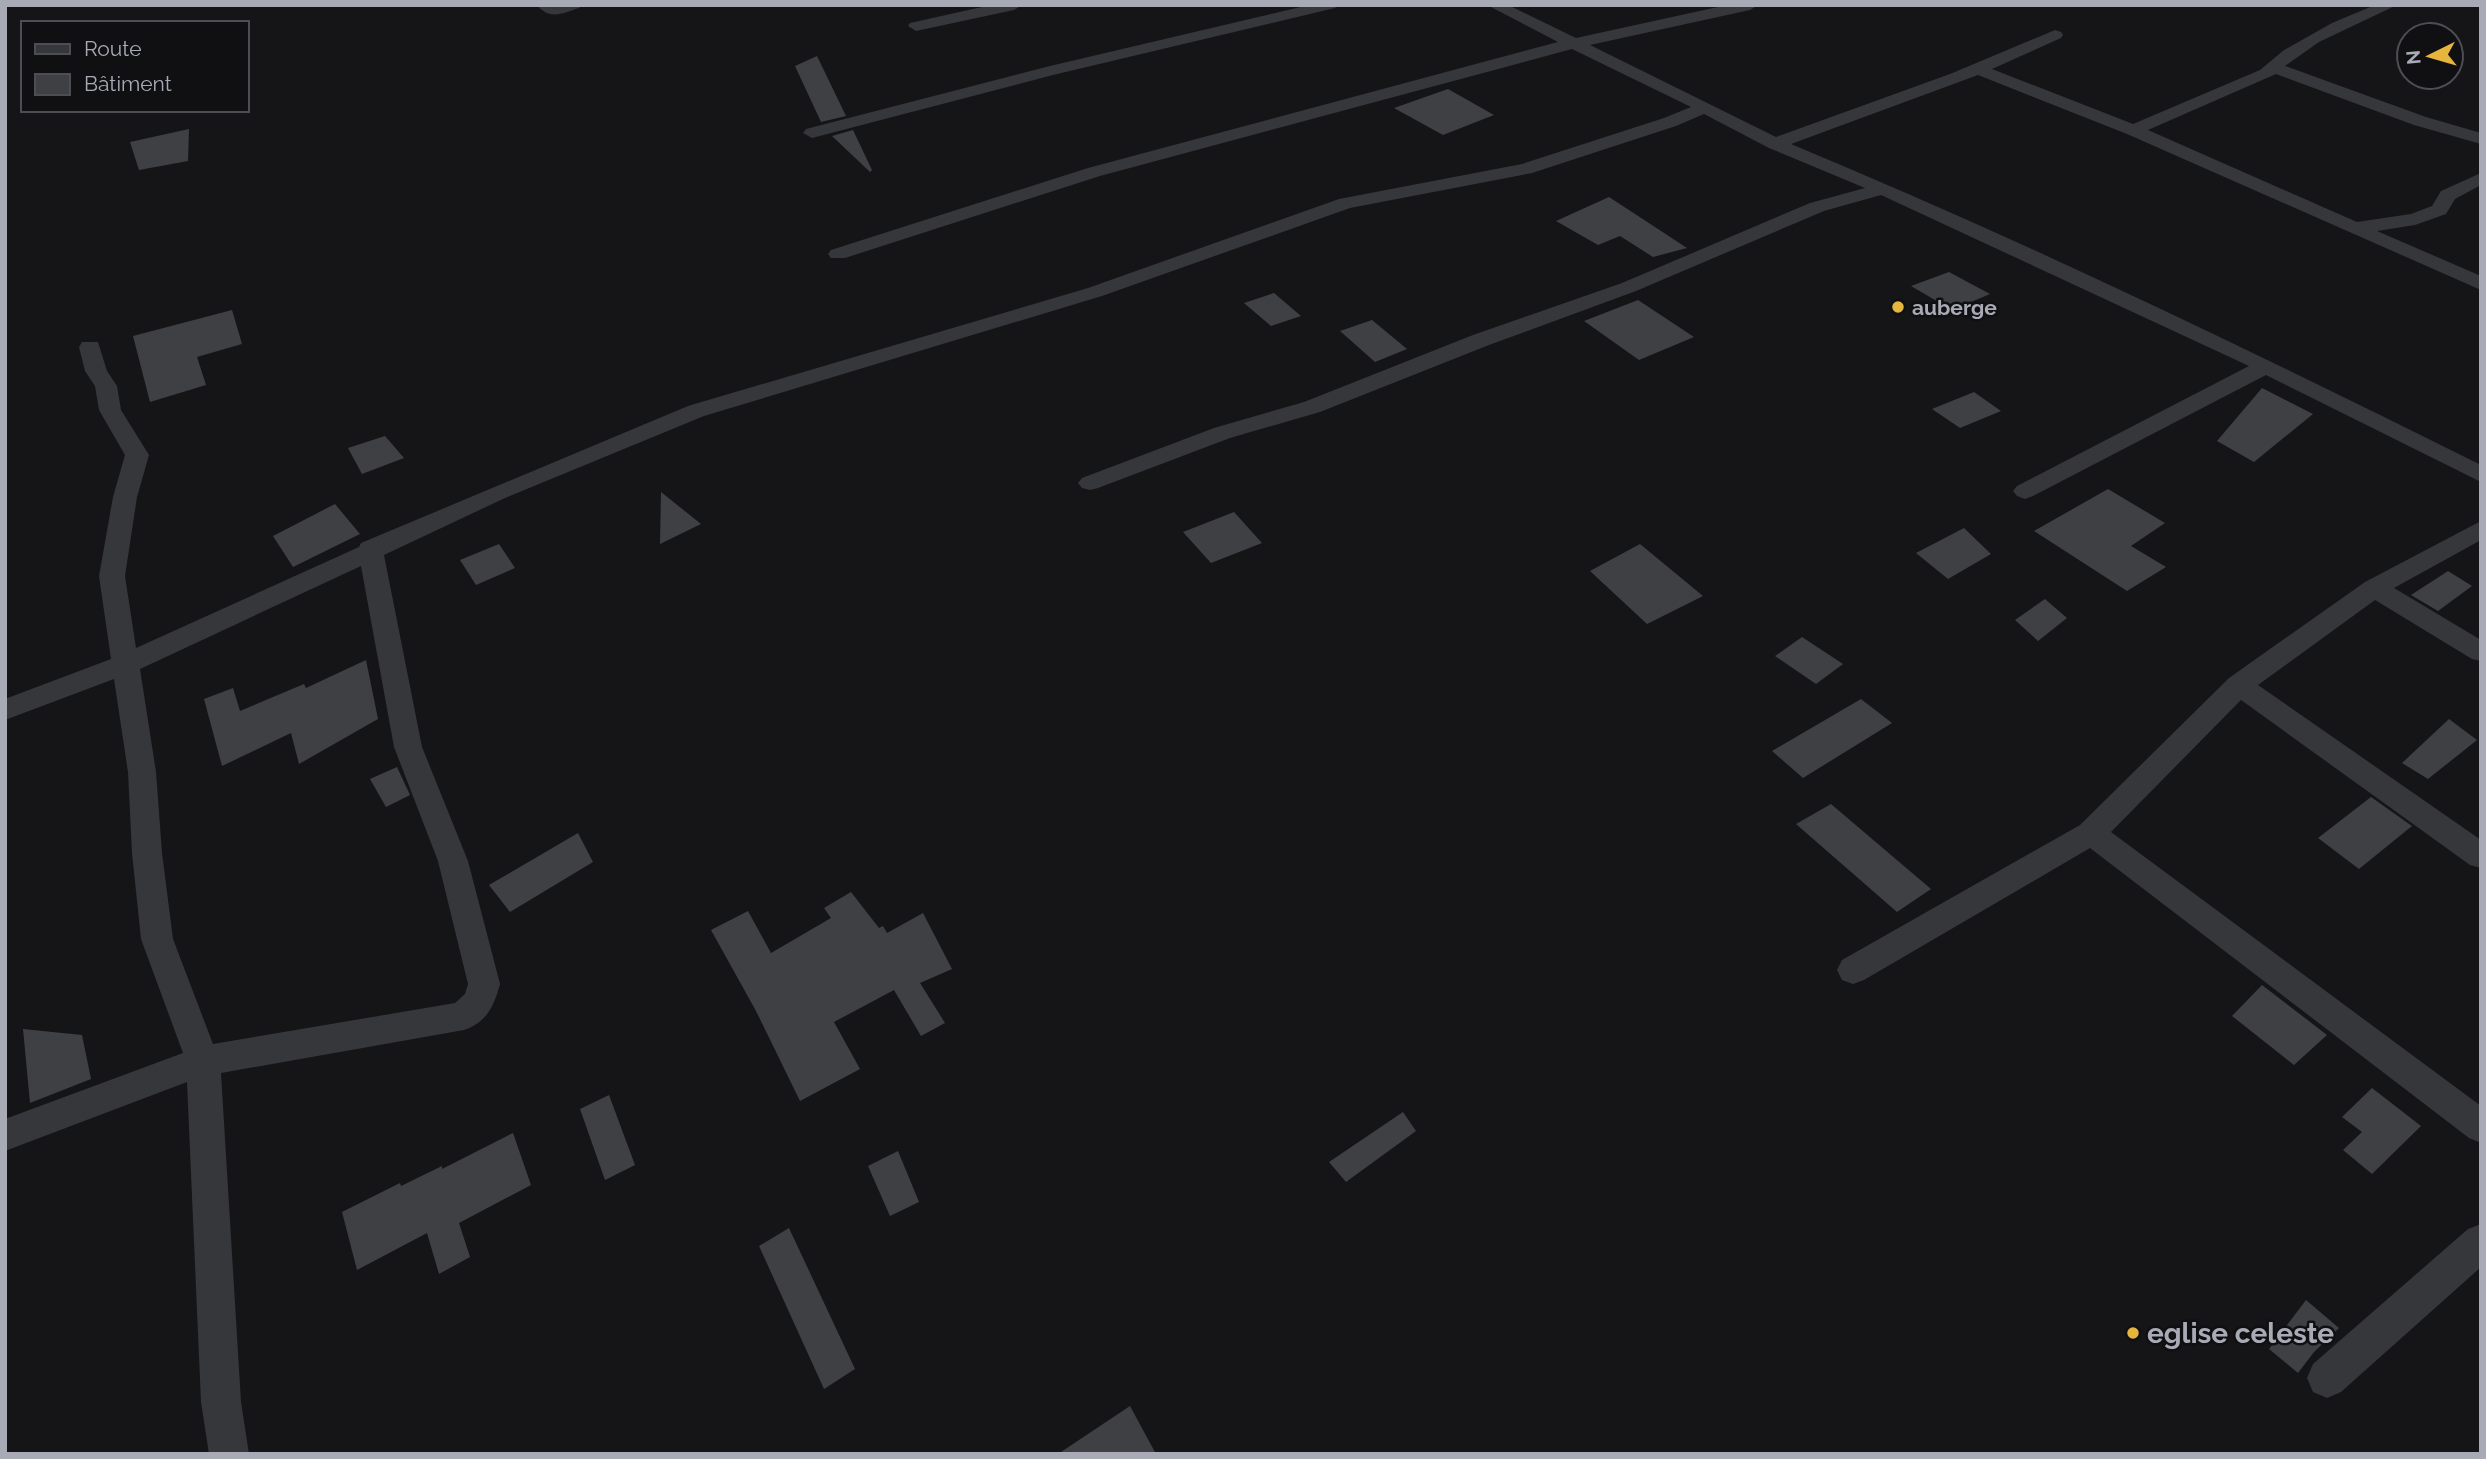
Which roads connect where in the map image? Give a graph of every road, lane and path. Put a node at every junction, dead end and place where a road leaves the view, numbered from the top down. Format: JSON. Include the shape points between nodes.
{"nodes":[{"id":1,"x":545,"y":5,"type":"edge"},
{"id":2,"x":574,"y":5,"type":"edge"},
{"id":3,"x":1014,"y":5,"type":"edge"},
{"id":4,"x":1330,"y":5,"type":"edge"},
{"id":5,"x":1495,"y":5,"type":"edge"},
{"id":6,"x":1750,"y":5,"type":"edge"},
{"id":7,"x":2389,"y":5,"type":"edge"},
{"id":8,"x":916,"y":26,"type":"dead end"},
{"id":9,"x":2055,"y":35,"type":"dead end"},
{"id":10,"x":1577,"y":44,"type":"junction"},
{"id":11,"x":2275,"y":68,"type":"junction"},
{"id":12,"x":1978,"y":69,"type":"junction"},
{"id":13,"x":1705,"y":107,"type":"junction"},
{"id":14,"x":2133,"y":130,"type":"junction"},
{"id":15,"x":812,"y":133,"type":"dead end"},
{"id":16,"x":2481,"y":139,"type":"edge"},
{"id":17,"x":1775,"y":144,"type":"junction"},
{"id":18,"x":2481,"y":178,"type":"edge"},
{"id":19,"x":1883,"y":189,"type":"junction"},
{"id":20,"x":2355,"y":228,"type":"junction"},
{"id":21,"x":838,"y":254,"type":"dead end"},
{"id":22,"x":2481,"y":284,"type":"edge"},
{"id":23,"x":90,"y":347,"type":"dead end"},
{"id":24,"x":2266,"y":366,"type":"junction"},
{"id":25,"x":2481,"y":475,"type":"edge"},
{"id":26,"x":1090,"y":483,"type":"dead end"},
{"id":27,"x":2025,"y":491,"type":"dead end"},
{"id":28,"x":2481,"y":529,"type":"edge"},
{"id":29,"x":370,"y":549,"type":"junction"},
{"id":30,"x":2374,"y":588,"type":"junction"},
{"id":31,"x":2481,"y":652,"type":"edge"},
{"id":32,"x":124,"y":665,"type":"junction"},
{"id":33,"x":2239,"y":685,"type":"junction"},
{"id":34,"x":5,"y":710,"type":"edge"},
{"id":35,"x":2091,"y":833,"type":"junction"},
{"id":36,"x":2481,"y":856,"type":"edge"},
{"id":37,"x":1853,"y":970,"type":"dead end"},
{"id":38,"x":203,"y":1061,"type":"junction"},
{"id":39,"x":2481,"y":1127,"type":"edge"},
{"id":40,"x":5,"y":1135,"type":"edge"},
{"id":41,"x":2481,"y":1242,"type":"edge"},
{"id":42,"x":2327,"y":1378,"type":"dead end"},
{"id":43,"x":229,"y":1454,"type":"edge"}],
"edges":[{"from":1,"to":2,"type":"street","via":[[551,11]]},
{"from":3,"to":8,"type":"street"},
{"from":4,"to":15,"type":"street"},
{"from":5,"to":10,"type":"street"},
{"from":6,"to":10,"type":"street"},
{"from":7,"to":11,"type":"street","via":[[2304,44]]},
{"from":9,"to":12,"type":"street"},
{"from":10,"to":13,"type":"street"},
{"from":10,"to":21,"type":"street","via":[[1094,172]]},
{"from":11,"to":14,"type":"street"},
{"from":11,"to":16,"type":"street"},
{"from":12,"to":14,"type":"street"},
{"from":12,"to":17,"type":"street"},
{"from":13,"to":17,"type":"street"},
{"from":13,"to":29,"type":"street","via":[[1526,169],[1346,203],[1095,292],[696,411]]},
{"from":14,"to":20,"type":"street"},
{"from":17,"to":19,"type":"street"},
{"from":18,"to":20,"type":"street","via":[[2448,195],[2440,210],[2415,219]]},
{"from":19,"to":24,"type":"street"},
{"from":19,"to":26,"type":"street","via":[[1817,207],[1629,287],[1312,407],[1222,433]]},
{"from":20,"to":22,"type":"street"},
{"from":23,"to":32,"type":"street","via":[[110,410],[137,455],[112,576]]},
{"from":24,"to":25,"type":"street"},
{"from":24,"to":27,"type":"street"},
{"from":28,"to":30,"type":"street"},
{"from":29,"to":32,"type":"street"},
{"from":29,"to":38,"type":"street","via":[[408,747],[453,861],[484,985],[479,1002],[464,1016]]},
{"from":30,"to":31,"type":"street"},
{"from":30,"to":33,"type":"street"},
{"from":32,"to":34,"type":"street"},
{"from":32,"to":38,"type":"street","via":[[142,772],[157,939]]},
{"from":33,"to":35,"type":"street"},
{"from":33,"to":36,"type":"street"},
{"from":35,"to":37,"type":"street"},
{"from":35,"to":39,"type":"street"},
{"from":38,"to":40,"type":"street"},
{"from":38,"to":43,"type":"street","via":[[222,1402]]},
{"from":41,"to":42,"type":"street"}]}
